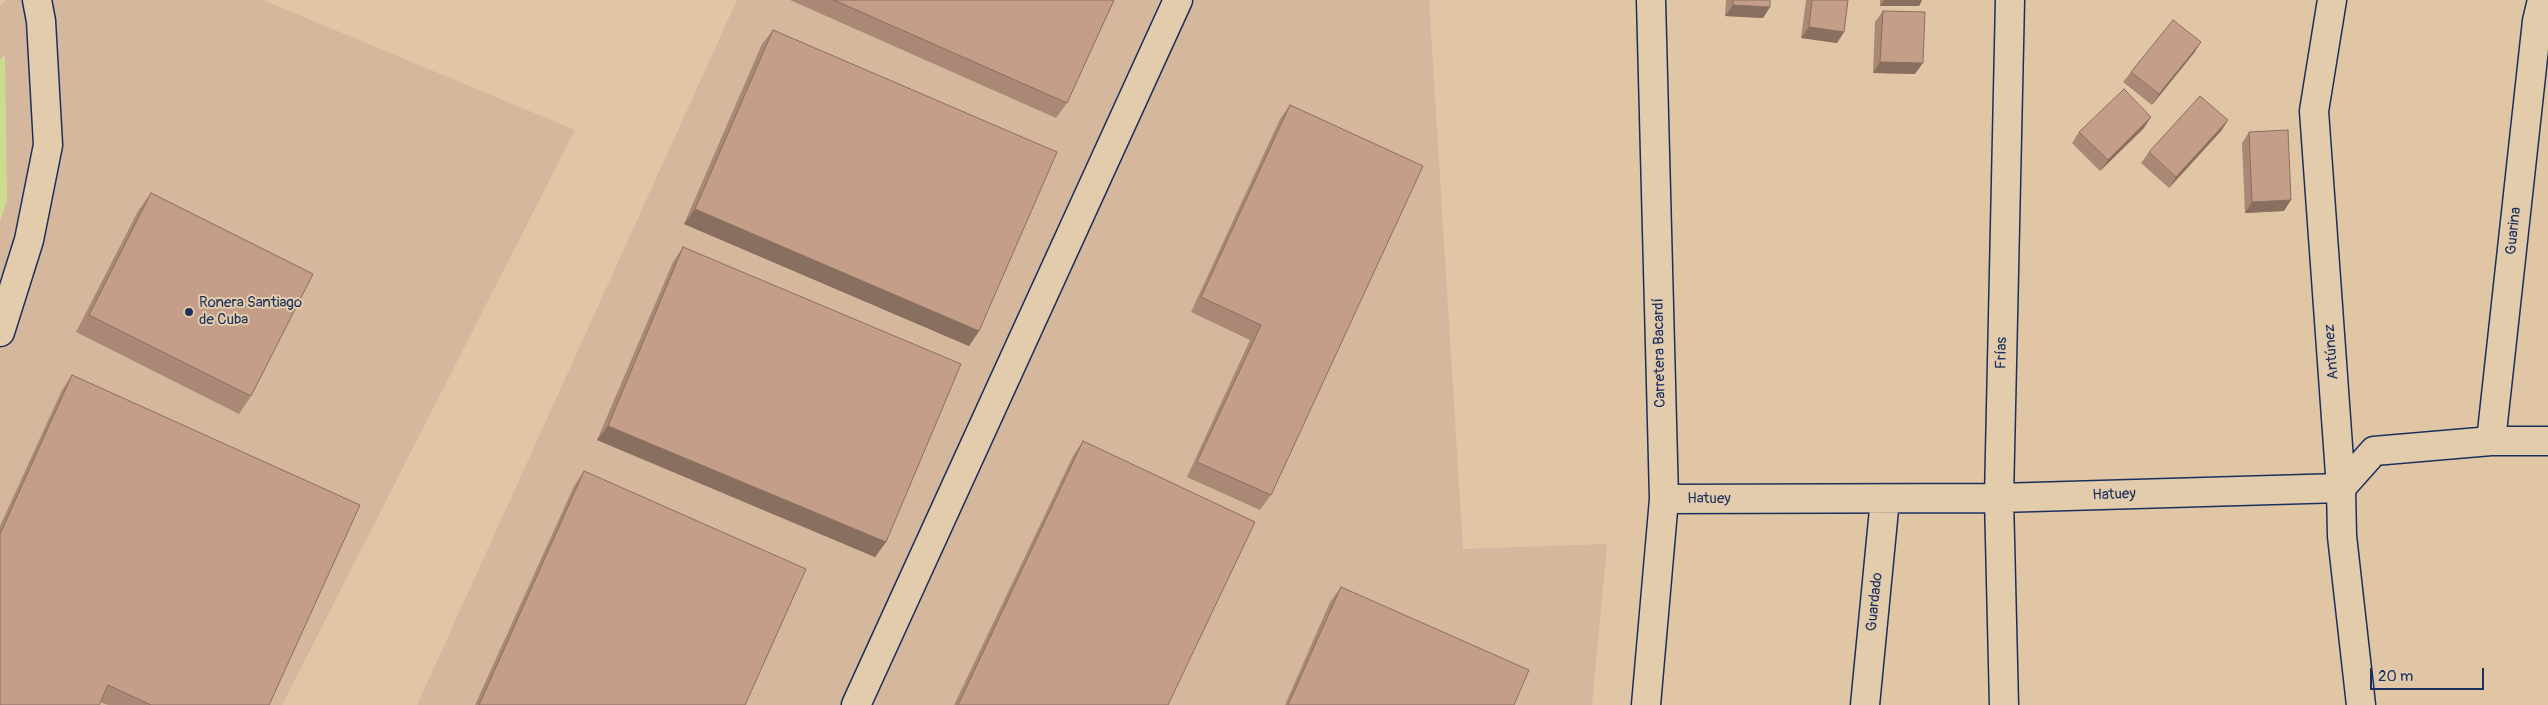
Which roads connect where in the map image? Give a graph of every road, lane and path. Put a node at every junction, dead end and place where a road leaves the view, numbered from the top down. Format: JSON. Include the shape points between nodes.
{"nodes":[{"id":1,"x":37,"y":0,"type":"edge"},
{"id":2,"x":1178,"y":0,"type":"edge"},
{"id":3,"x":1651,"y":0,"type":"edge"},
{"id":4,"x":2010,"y":0,"type":"edge"},
{"id":5,"x":2332,"y":0,"type":"edge"},
{"id":6,"x":2542,"y":15,"type":"edge"},
{"id":7,"x":0,"y":332,"type":"edge"},
{"id":8,"x":2490,"y":441,"type":"junction"},
{"id":9,"x":2548,"y":441,"type":"edge"},
{"id":10,"x":2341,"y":488,"type":"junction"},
{"id":11,"x":1999,"y":498,"type":"junction"},
{"id":12,"x":1664,"y":499,"type":"junction"},
{"id":13,"x":1885,"y":499,"type":"junction"},
{"id":14,"x":856,"y":705,"type":"edge"},
{"id":15,"x":1646,"y":705,"type":"edge"},
{"id":16,"x":1865,"y":705,"type":"edge"},
{"id":17,"x":2004,"y":705,"type":"edge"},
{"id":18,"x":2361,"y":705,"type":"edge"}],
"edges":[{"from":1,"to":7,"type":"street","via":[[48,145],[29,240]]},
{"from":2,"to":14,"type":"street"},
{"from":3,"to":12,"type":"street","name":"Carretera Bacardí"},
{"from":4,"to":11,"type":"street","name":"Frías"},
{"from":5,"to":10,"type":"street","name":"Antúnez","via":[[2314,110]]},
{"from":6,"to":8,"type":"street","name":"Guarina"},
{"from":8,"to":9,"type":"street"},
{"from":8,"to":10,"type":"street","via":[[2374,451]]},
{"from":10,"to":11,"type":"street","name":"Hatuey"},
{"from":10,"to":18,"type":"street","name":"Antúnez","via":[[2342,536]]},
{"from":11,"to":13,"type":"street","name":"Hatuey"},
{"from":11,"to":17,"type":"street","name":"Frías"},
{"from":12,"to":13,"type":"street","name":"Hatuey"},
{"from":12,"to":15,"type":"street","name":"Carretera Bacardí"},
{"from":13,"to":16,"type":"street","name":"Guardado"}]}
